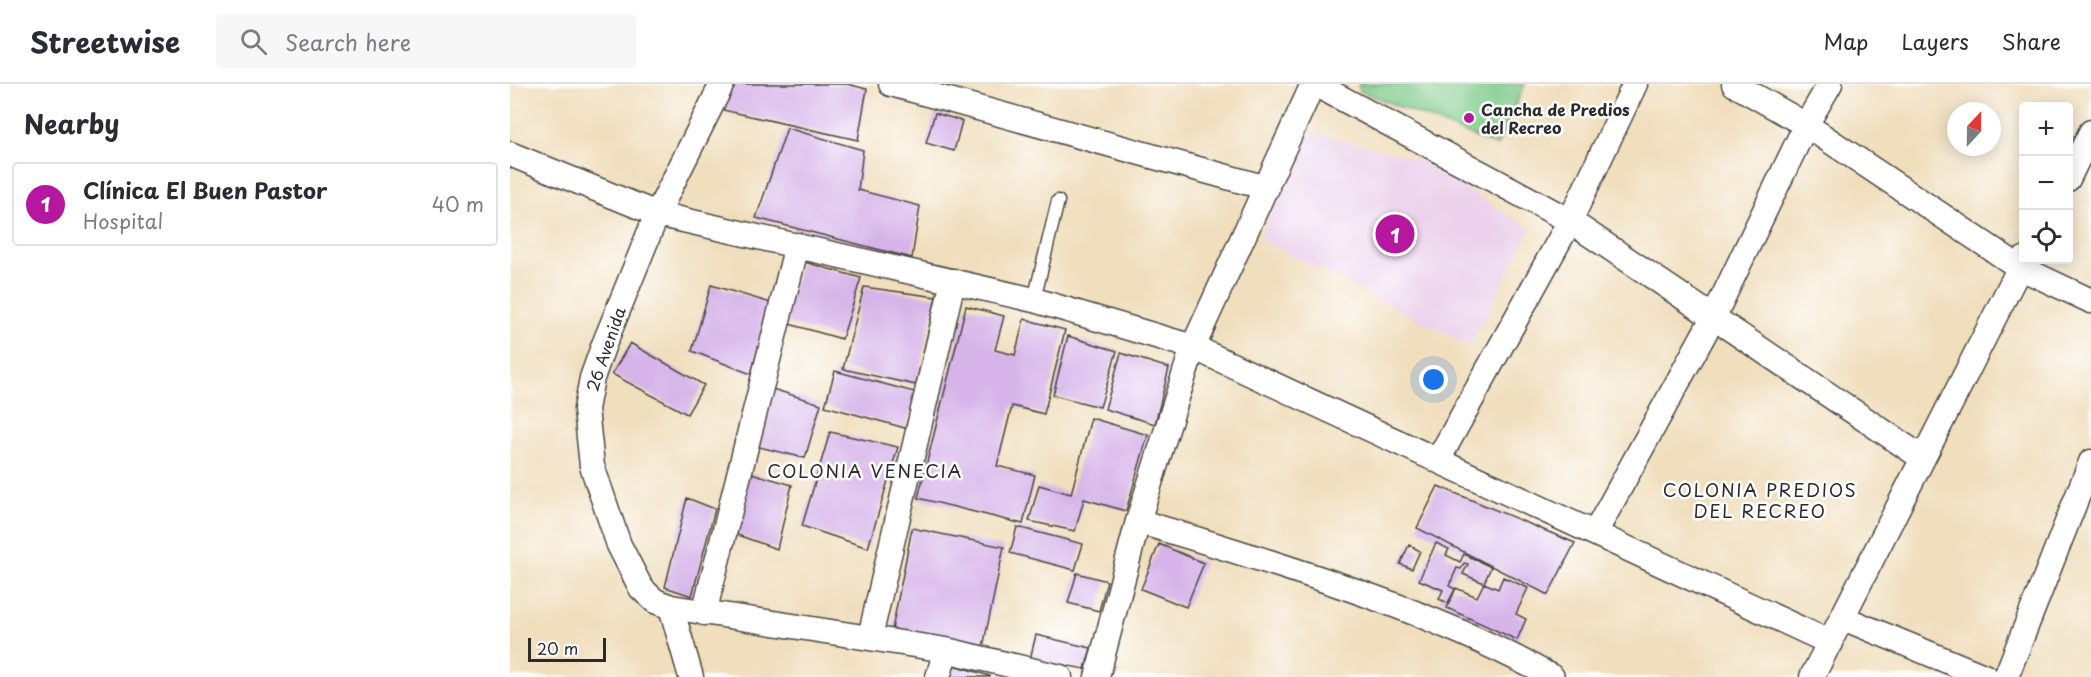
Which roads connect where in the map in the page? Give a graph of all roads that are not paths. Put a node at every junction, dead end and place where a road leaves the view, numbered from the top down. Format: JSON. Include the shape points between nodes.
{"nodes":[{"id":1,"x":722,"y":84,"type":"edge"},
{"id":2,"x":891,"y":84,"type":"edge"},
{"id":3,"x":1314,"y":84,"type":"edge"},
{"id":4,"x":1635,"y":84,"type":"edge"},
{"id":5,"x":1734,"y":84,"type":"edge"},
{"id":6,"x":1830,"y":84,"type":"edge"},
{"id":7,"x":1806,"y":125,"type":"junction"},
{"id":8,"x":2091,"y":132,"type":"edge"},
{"id":9,"x":510,"y":154,"type":"edge"},
{"id":10,"x":2079,"y":172,"type":"edge"},
{"id":11,"x":1267,"y":188,"type":"junction"},
{"id":12,"x":1058,"y":201,"type":"dead end"},
{"id":13,"x":657,"y":214,"type":"junction"},
{"id":14,"x":1570,"y":221,"type":"junction"},
{"id":15,"x":796,"y":245,"type":"junction"},
{"id":16,"x":2019,"y":262,"type":"edge"},
{"id":17,"x":2020,"y":264,"type":"edge"},
{"id":18,"x":2023,"y":264,"type":"edge"},
{"id":19,"x":953,"y":281,"type":"junction"},
{"id":20,"x":1034,"y":300,"type":"junction"},
{"id":21,"x":2091,"y":301,"type":"edge"},
{"id":22,"x":1714,"y":316,"type":"junction"},
{"id":23,"x":1193,"y":347,"type":"junction"},
{"id":24,"x":1921,"y":457,"type":"junction"},
{"id":25,"x":1438,"y":460,"type":"junction"},
{"id":26,"x":2091,"y":462,"type":"edge"},
{"id":27,"x":1138,"y":521,"type":"junction"},
{"id":28,"x":1595,"y":533,"type":"junction"},
{"id":29,"x":671,"y":607,"type":"junction"},
{"id":30,"x":704,"y":613,"type":"junction"},
{"id":31,"x":1843,"y":618,"type":"junction"},
{"id":32,"x":870,"y":637,"type":"junction"},
{"id":33,"x":1831,"y":643,"type":"junction"},
{"id":34,"x":946,"y":650,"type":"junction"},
{"id":35,"x":1512,"y":668,"type":"edge"},
{"id":36,"x":691,"y":677,"type":"edge"},
{"id":37,"x":938,"y":677,"type":"edge"},
{"id":38,"x":1060,"y":677,"type":"edge"},
{"id":39,"x":1097,"y":677,"type":"edge"},
{"id":40,"x":1552,"y":677,"type":"edge"},
{"id":41,"x":1812,"y":677,"type":"edge"},
{"id":42,"x":1986,"y":677,"type":"edge"},
{"id":43,"x":2006,"y":677,"type":"edge"}],
"edges":[{"from":1,"to":13,"type":"street","name":"26 Avenida"},
{"from":2,"to":11,"type":"street"},
{"from":3,"to":11,"type":"street"},
{"from":3,"to":14,"type":"street"},
{"from":4,"to":14,"type":"street"},
{"from":5,"to":7,"type":"street"},
{"from":6,"to":7,"type":"street"},
{"from":7,"to":16,"type":"street"},
{"from":7,"to":22,"type":"street"},
{"from":8,"to":10,"type":"street"},
{"from":9,"to":13,"type":"street"},
{"from":11,"to":23,"type":"street"},
{"from":12,"to":20,"type":"lane"},
{"from":13,"to":15,"type":"street"},
{"from":13,"to":29,"type":"street","name":"26 Avenida","via":[[592,378],[587,419],[592,466],[619,545],[641,588],[655,601]]},
{"from":14,"to":22,"type":"street"},
{"from":14,"to":25,"type":"street"},
{"from":15,"to":19,"type":"street"},
{"from":15,"to":30,"type":"street"},
{"from":17,"to":24,"type":"street"},
{"from":18,"to":21,"type":"street"},
{"from":19,"to":20,"type":"street"},
{"from":19,"to":32,"type":"street"},
{"from":20,"to":23,"type":"street"},
{"from":22,"to":24,"type":"street"},
{"from":22,"to":28,"type":"street"},
{"from":23,"to":25,"type":"street"},
{"from":23,"to":27,"type":"street"},
{"from":24,"to":31,"type":"street"},
{"from":25,"to":28,"type":"street"},
{"from":26,"to":43,"type":"street"},
{"from":27,"to":35,"type":"street","via":[[1369,593]]},
{"from":27,"to":39,"type":"street"},
{"from":28,"to":33,"type":"street"},
{"from":29,"to":30,"type":"street","name":"26 Avenida"},
{"from":29,"to":36,"type":"street"},
{"from":30,"to":32,"type":"street","name":"26 Avenida"},
{"from":31,"to":33,"type":"street"},
{"from":31,"to":42,"type":"street"},
{"from":32,"to":34,"type":"street","name":"26 Avenida"},
{"from":33,"to":41,"type":"street"},
{"from":34,"to":37,"type":"street"},
{"from":34,"to":38,"type":"street","name":"26 Avenida"},
{"from":35,"to":40,"type":"street"}]}
